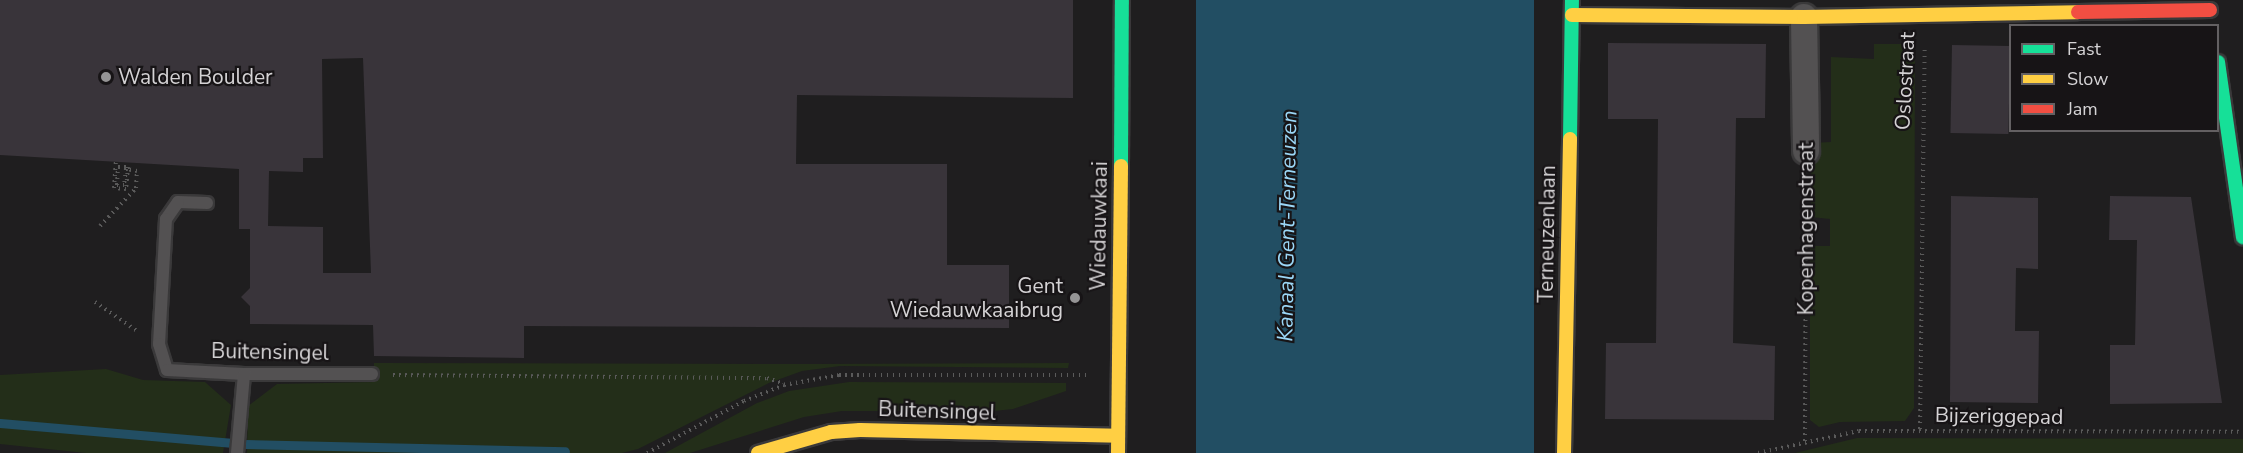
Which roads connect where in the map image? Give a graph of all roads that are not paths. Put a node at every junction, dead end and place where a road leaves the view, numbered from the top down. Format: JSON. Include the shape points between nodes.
{"nodes":[{"id":1,"x":1122,"y":0,"type":"edge"},
{"id":2,"x":1572,"y":0,"type":"edge"},
{"id":3,"x":1931,"y":7,"type":"edge"},
{"id":4,"x":2210,"y":12,"type":"edge"},
{"id":5,"x":1572,"y":15,"type":"junction"},
{"id":6,"x":1804,"y":16,"type":"junction"},
{"id":7,"x":2219,"y":75,"type":"edge"},
{"id":8,"x":1806,"y":151,"type":"road end"},
{"id":9,"x":207,"y":203,"type":"dead end"},
{"id":10,"x":2243,"y":237,"type":"edge"},
{"id":11,"x":244,"y":374,"type":"junction"},
{"id":12,"x":372,"y":374,"type":"road end"},
{"id":13,"x":1118,"y":436,"type":"junction"},
{"id":14,"x":237,"y":453,"type":"edge"},
{"id":15,"x":758,"y":453,"type":"edge"},
{"id":16,"x":1118,"y":453,"type":"edge"},
{"id":17,"x":1564,"y":453,"type":"edge"}],
"edges":[{"from":1,"to":13,"type":"street","name":"Wiedauwkaai"},
{"from":2,"to":5,"type":"street","name":"Terneuzenlaan"},
{"from":3,"to":4,"type":"street","name":"Oslostraat"},
{"from":3,"to":6,"type":"street"},
{"from":5,"to":6,"type":"street"},
{"from":5,"to":17,"type":"street","name":"Terneuzenlaan"},
{"from":6,"to":8,"type":"street","name":"Kopenhagenstraat"},
{"from":7,"to":10,"type":"street"},
{"from":9,"to":11,"type":"lane","name":"Buitensingel","via":[[178,202],[166,219],[159,342],[167,370]]},
{"from":11,"to":12,"type":"lane","name":"Buitensingel"},
{"from":11,"to":14,"type":"lane"},
{"from":13,"to":15,"type":"street","name":"Buitensingel","via":[[860,430],[831,432]]},
{"from":13,"to":16,"type":"street","name":"Wiedauwkaai"}]}
